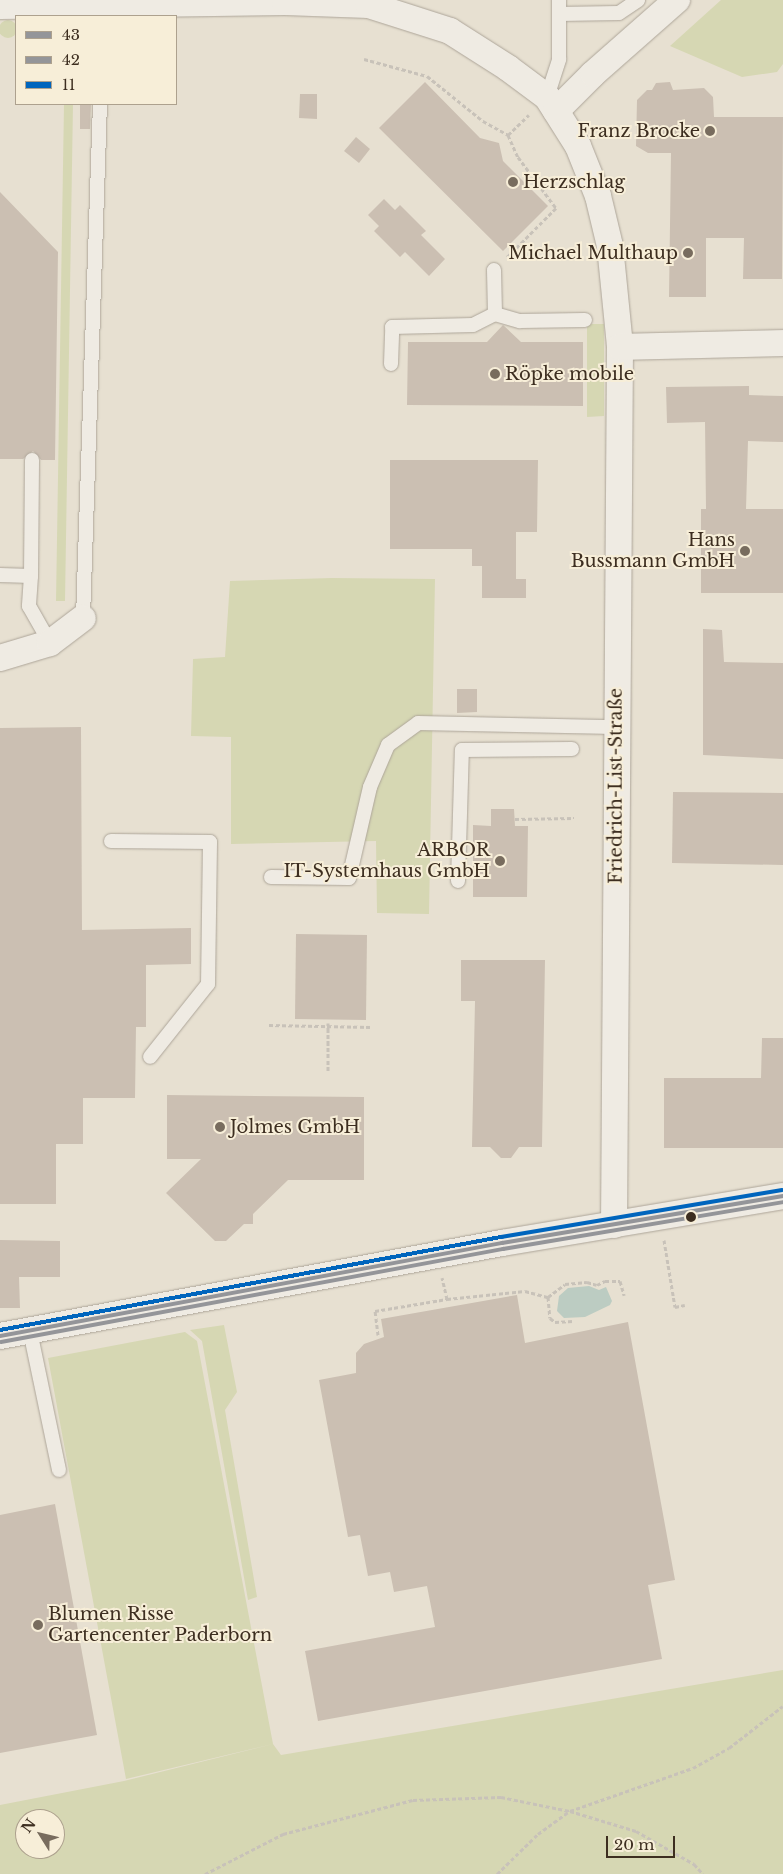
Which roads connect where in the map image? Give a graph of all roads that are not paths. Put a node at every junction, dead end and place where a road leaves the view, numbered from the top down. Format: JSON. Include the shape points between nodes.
{"nodes":[{"id":1,"x":559,"y":0,"type":"edge"},
{"id":2,"x":638,"y":0,"type":"edge"},
{"id":3,"x":677,"y":0,"type":"edge"},
{"id":4,"x":0,"y":6,"type":"edge"},
{"id":5,"x":94,"y":11,"type":"edge"},
{"id":6,"x":559,"y":14,"type":"junction"},
{"id":7,"x":552,"y":104,"type":"junction"},
{"id":8,"x":100,"y":105,"type":"edge"},
{"id":9,"x":494,"y":270,"type":"road end"},
{"id":10,"x":495,"y":314,"type":"junction"},
{"id":11,"x":585,"y":320,"type":"dead end"},
{"id":12,"x":783,"y":343,"type":"edge"},
{"id":13,"x":620,"y":347,"type":"junction"},
{"id":14,"x":391,"y":364,"type":"dead end"},
{"id":15,"x":32,"y":460,"type":"dead end"},
{"id":16,"x":0,"y":575,"type":"edge"},
{"id":17,"x":31,"y":576,"type":"junction"},
{"id":18,"x":83,"y":618,"type":"joint"},
{"id":19,"x":50,"y":643,"type":"junction"},
{"id":20,"x":0,"y":658,"type":"edge"},
{"id":21,"x":615,"y":727,"type":"junction"},
{"id":22,"x":572,"y":749,"type":"dead end"},
{"id":23,"x":110,"y":841,"type":"dead end"},
{"id":24,"x":272,"y":877,"type":"dead end"},
{"id":25,"x":458,"y":881,"type":"dead end"},
{"id":26,"x":150,"y":1057,"type":"dead end"},
{"id":27,"x":783,"y":1196,"type":"edge"},
{"id":28,"x":614,"y":1225,"type":"junction"},
{"id":29,"x":30,"y":1331,"type":"junction"},
{"id":30,"x":0,"y":1336,"type":"edge"},
{"id":31,"x":59,"y":1470,"type":"dead end"}],
"edges":[{"from":1,"to":6,"type":"lane"},
{"from":2,"to":6,"type":"lane","via":[[619,13]]},
{"from":3,"to":7,"type":"street","via":[[593,74]]},
{"from":4,"to":5,"type":"street","name":"Friedrich-List-Straße"},
{"from":5,"to":7,"type":"street","name":"Friedrich-List-Straße","via":[[285,2],[369,5],[450,31]]},
{"from":6,"to":7,"type":"lane","via":[[560,59]]},
{"from":7,"to":13,"type":"street","name":"Friedrich-List-Straße","via":[[578,146],[598,196],[610,246]]},
{"from":8,"to":18,"type":"lane"},
{"from":9,"to":10,"type":"lane"},
{"from":10,"to":11,"type":"lane","via":[[520,321]]},
{"from":10,"to":14,"type":"lane","via":[[473,325],[392,327]]},
{"from":12,"to":13,"type":"street"},
{"from":13,"to":21,"type":"street","name":"Friedrich-List-Straße","via":[[619,620]]},
{"from":15,"to":17,"type":"lane"},
{"from":16,"to":17,"type":"lane"},
{"from":17,"to":19,"type":"lane","via":[[30,606]]},
{"from":18,"to":19,"type":"street"},
{"from":19,"to":20,"type":"street"},
{"from":21,"to":24,"type":"lane","via":[[418,723],[388,745],[370,787],[349,878]]},
{"from":21,"to":28,"type":"street","name":"Friedrich-List-Straße"},
{"from":22,"to":25,"type":"lane","via":[[462,750]]},
{"from":23,"to":26,"type":"lane","via":[[210,842],[208,984]]},
{"from":27,"to":28,"type":"street"},
{"from":28,"to":29,"type":"street"},
{"from":29,"to":30,"type":"street"},
{"from":29,"to":31,"type":"lane"}]}
